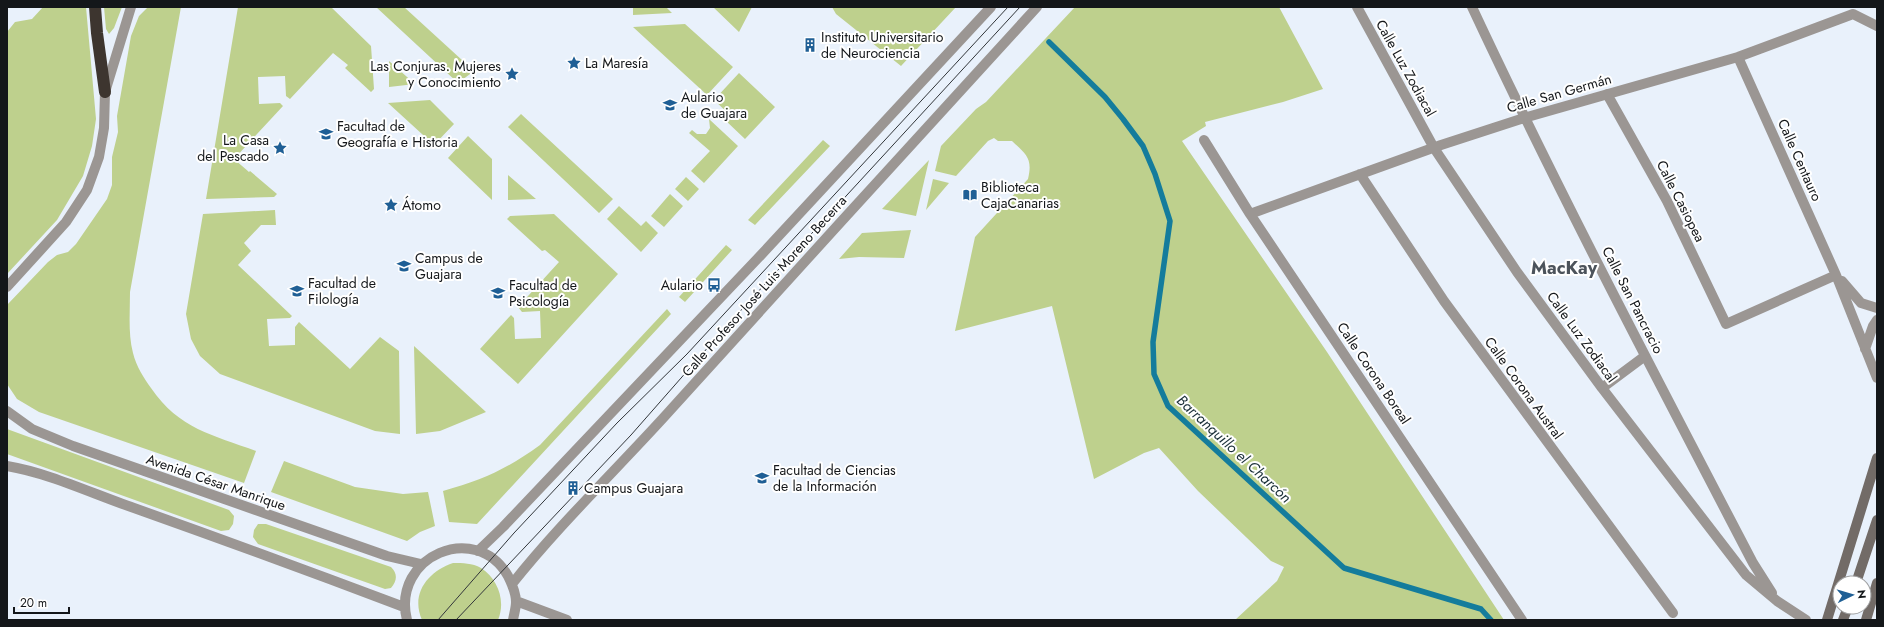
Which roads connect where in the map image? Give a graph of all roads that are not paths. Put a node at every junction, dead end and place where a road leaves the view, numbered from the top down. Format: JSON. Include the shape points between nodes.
{"nodes":[{"id":1,"x":95,"y":7,"type":"edge"},
{"id":2,"x":131,"y":7,"type":"edge"},
{"id":3,"x":991,"y":7,"type":"edge"},
{"id":4,"x":1038,"y":7,"type":"edge"},
{"id":5,"x":1357,"y":7,"type":"edge"},
{"id":6,"x":1472,"y":7,"type":"edge"},
{"id":7,"x":1852,"y":10,"type":"edge"},
{"id":8,"x":1877,"y":26,"type":"edge"},
{"id":9,"x":1738,"y":57,"type":"junction"},
{"id":10,"x":105,"y":92,"type":"junction"},
{"id":11,"x":1607,"y":94,"type":"junction"},
{"id":12,"x":1524,"y":118,"type":"junction"},
{"id":13,"x":1204,"y":140,"type":"dead end"},
{"id":14,"x":1434,"y":148,"type":"junction"},
{"id":15,"x":1360,"y":174,"type":"junction"},
{"id":16,"x":1250,"y":214,"type":"junction"},
{"id":17,"x":1836,"y":275,"type":"junction"},
{"id":18,"x":7,"y":287,"type":"edge"},
{"id":19,"x":1877,"y":308,"type":"edge"},
{"id":20,"x":1877,"y":320,"type":"edge"},
{"id":21,"x":1865,"y":349,"type":"junction"},
{"id":22,"x":1645,"y":356,"type":"junction"},
{"id":23,"x":1877,"y":378,"type":"edge"},
{"id":24,"x":1602,"y":388,"type":"junction"},
{"id":25,"x":7,"y":411,"type":"edge"},
{"id":26,"x":1877,"y":458,"type":"edge"},
{"id":27,"x":7,"y":466,"type":"edge"},
{"id":28,"x":1877,"y":520,"type":"edge"},
{"id":29,"x":478,"y":551,"type":"junction"},
{"id":30,"x":421,"y":564,"type":"junction"},
{"id":31,"x":1859,"y":575,"type":"edge"},
{"id":32,"x":1877,"y":583,"type":"edge"},
{"id":33,"x":512,"y":584,"type":"junction"},
{"id":34,"x":516,"y":601,"type":"junction"},
{"id":35,"x":1777,"y":601,"type":"junction"},
{"id":36,"x":404,"y":607,"type":"junction"},
{"id":37,"x":1673,"y":613,"type":"dead end"},
{"id":38,"x":407,"y":620,"type":"edge"},
{"id":39,"x":513,"y":620,"type":"edge"},
{"id":40,"x":567,"y":620,"type":"edge"},
{"id":41,"x":1522,"y":620,"type":"edge"},
{"id":42,"x":1806,"y":620,"type":"edge"},
{"id":43,"x":1827,"y":620,"type":"edge"},
{"id":44,"x":1866,"y":620,"type":"edge"}],
"edges":[{"from":1,"to":10,"type":"highway","via":[[96,33]]},
{"from":2,"to":10,"type":"street"},
{"from":3,"to":29,"type":"street","name":"Calle Profesor José Luis Moreno Becerra","via":[[700,320]]},
{"from":4,"to":33,"type":"street","name":"Calle Profesor José Luis Moreno Becerra","via":[[786,280]]},
{"from":5,"to":14,"type":"street","name":"Calle Luz Zodiacal"},
{"from":6,"to":12,"type":"street","name":"Calle San Pancracio"},
{"from":7,"to":8,"type":"street","name":"Calle San Germán"},
{"from":7,"to":9,"type":"street","name":"Calle San Germán"},
{"from":9,"to":11,"type":"street","name":"Calle San Germán"},
{"from":9,"to":17,"type":"street","name":"Calle Centauro"},
{"from":10,"to":18,"type":"street","via":[[104,128],[99,157],[87,190],[66,222]]},
{"from":11,"to":12,"type":"street","name":"Calle San Germán"},
{"from":11,"to":17,"type":"street","name":"Calle Casiopea","via":[[1667,201],[1726,324]]},
{"from":12,"to":14,"type":"street","name":"Calle San Germán"},
{"from":12,"to":22,"type":"street","name":"Calle San Pancracio"},
{"from":13,"to":16,"type":"street","name":"Calle Corona Boreal"},
{"from":14,"to":15,"type":"street","name":"Calle San Germán"},
{"from":14,"to":24,"type":"street","name":"Calle Luz Zodiacal","via":[[1517,272]]},
{"from":15,"to":16,"type":"street","name":"Calle San Germán"},
{"from":15,"to":37,"type":"street","name":"Calle Corona Austral","via":[[1444,301]]},
{"from":16,"to":41,"type":"street","name":"Calle Corona Boreal"},
{"from":17,"to":19,"type":"street","via":[[1860,303]]},
{"from":17,"to":21,"type":"street"},
{"from":20,"to":21,"type":"street"},
{"from":21,"to":23,"type":"street"},
{"from":22,"to":24,"type":"street"},
{"from":22,"to":35,"type":"street","name":"Calle San Pancracio","via":[[1753,563]]},
{"from":24,"to":35,"type":"street","name":"Calle Luz Zodiacal","via":[[1746,575]]},
{"from":25,"to":30,"type":"street","name":"Avenida César Manrique","via":[[32,429],[73,446],[387,556]]},
{"from":26,"to":43,"type":"main road"},
{"from":27,"to":36,"type":"street","via":[[330,578]]},
{"from":28,"to":31,"type":"main road"},
{"from":29,"to":30,"type":"street","via":[[462,548],[447,550]]},
{"from":29,"to":33,"type":"street","via":[[491,558],[504,570]]},
{"from":30,"to":36,"type":"street","via":[[408,584]]},
{"from":32,"to":44,"type":"main road"},
{"from":33,"to":34,"type":"street"},
{"from":34,"to":39,"type":"street"},
{"from":34,"to":40,"type":"street"},
{"from":35,"to":42,"type":"street","name":"Calle Luz Zodiacal"},
{"from":36,"to":38,"type":"street"}]}
